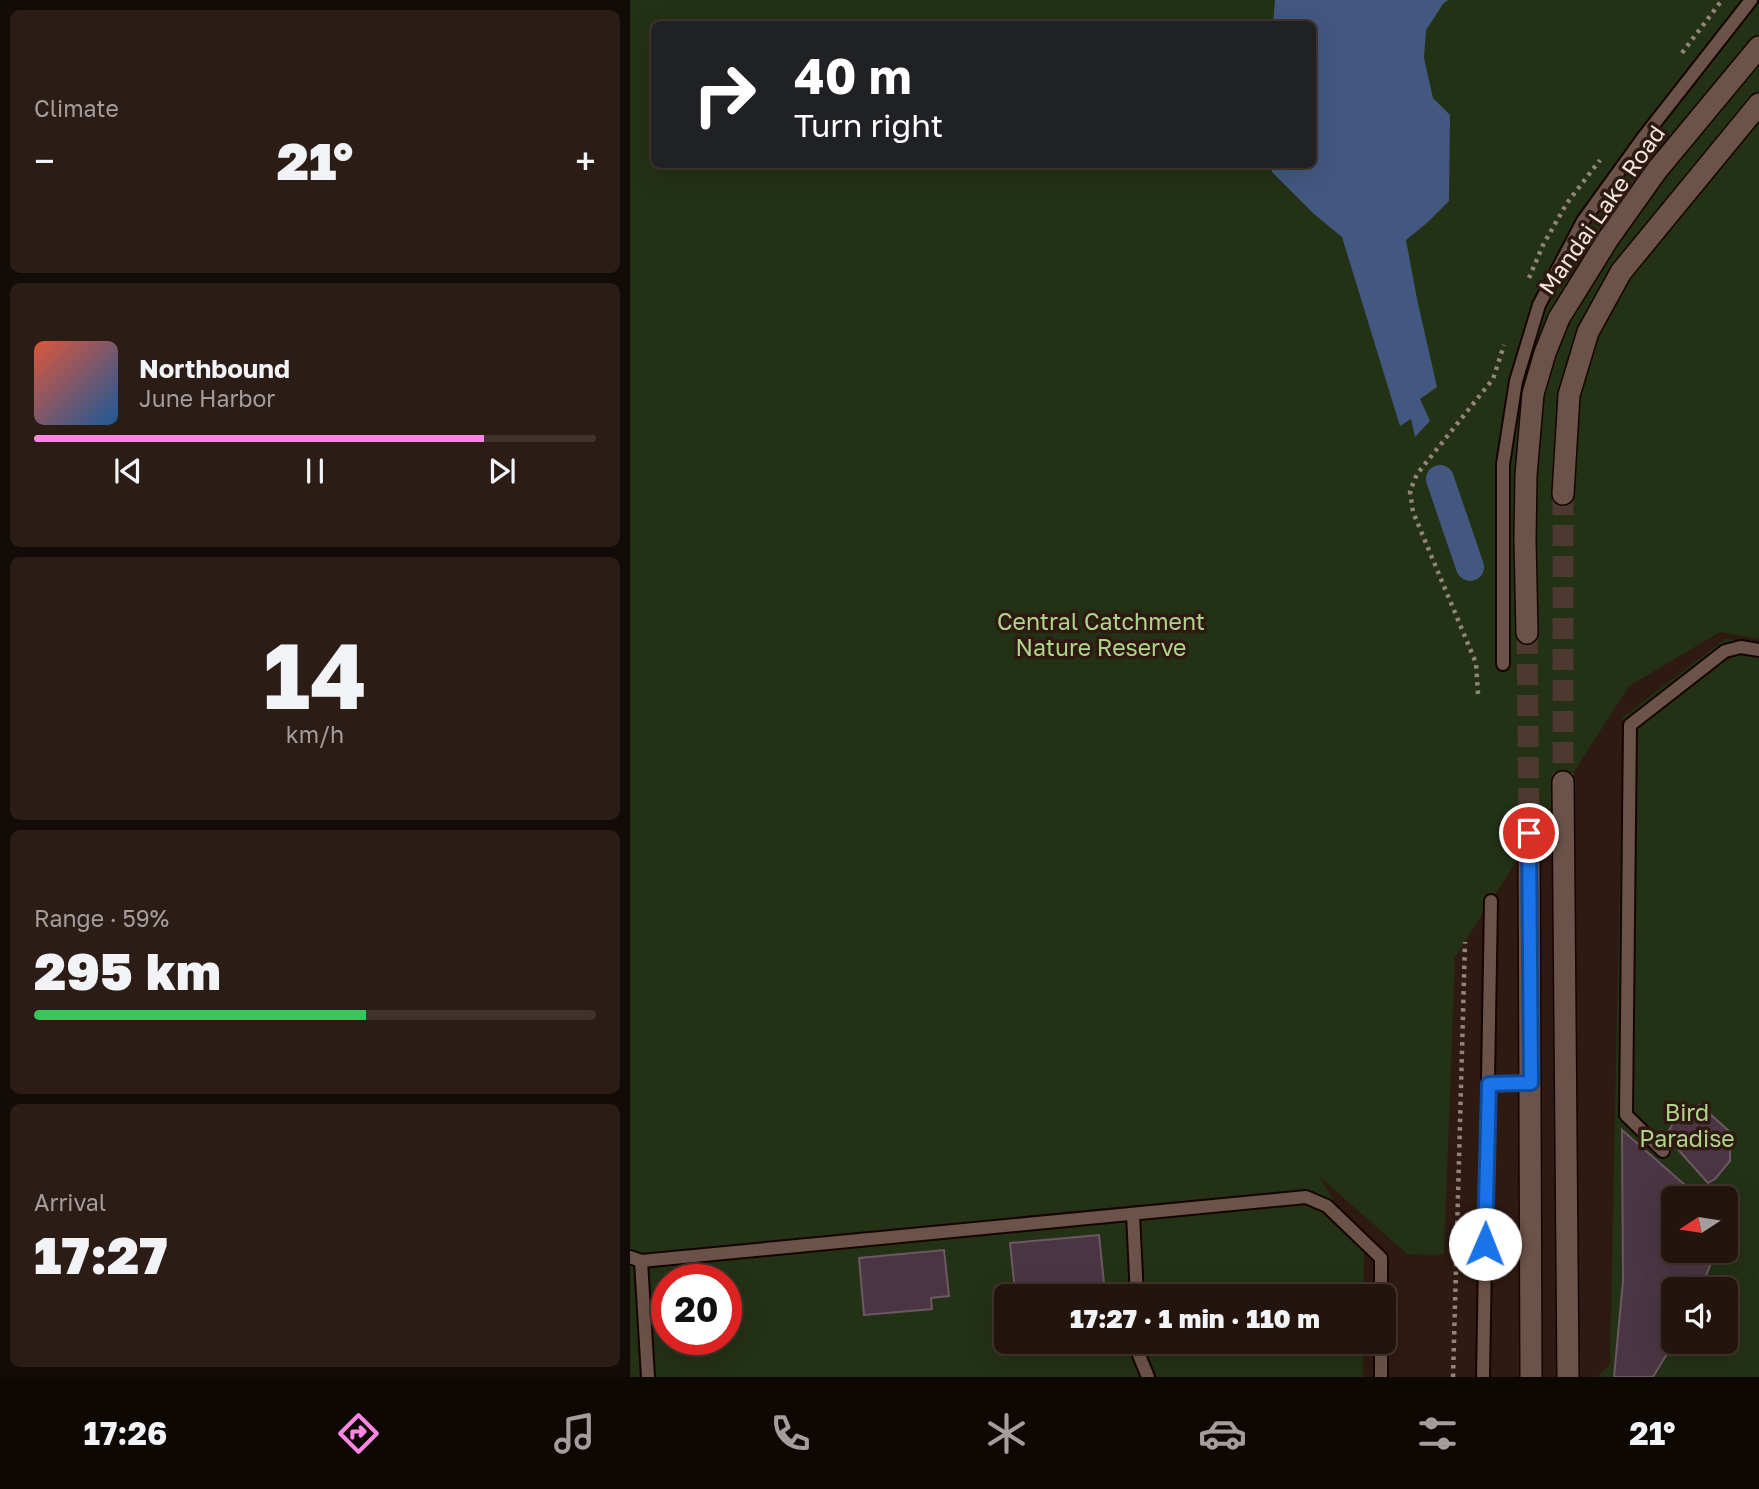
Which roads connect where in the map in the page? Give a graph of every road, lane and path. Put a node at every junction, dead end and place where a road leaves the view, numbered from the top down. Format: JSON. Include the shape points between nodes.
{"nodes":[{"id":1,"x":1751,"y":0,"type":"edge"},
{"id":2,"x":1759,"y":47,"type":"edge"},
{"id":3,"x":1759,"y":104,"type":"edge"},
{"id":4,"x":1563,"y":494,"type":"tunnel mouth"},
{"id":5,"x":1527,"y":633,"type":"tunnel mouth"},
{"id":6,"x":1759,"y":650,"type":"edge"},
{"id":7,"x":1503,"y":664,"type":"dead end"},
{"id":8,"x":1563,"y":782,"type":"tunnel mouth"},
{"id":9,"x":1529,"y":833,"type":"tunnel mouth"},
{"id":10,"x":1491,"y":901,"type":"dead end"},
{"id":11,"x":1465,"y":942,"type":"dead end"},
{"id":12,"x":1531,"y":1083,"type":"junction"},
{"id":13,"x":1489,"y":1084,"type":"junction"},
{"id":14,"x":1662,"y":1151,"type":"dead end"},
{"id":15,"x":1133,"y":1214,"type":"junction"},
{"id":16,"x":636,"y":1259,"type":"edge"},
{"id":17,"x":1136,"y":1284,"type":"edge"},
{"id":18,"x":1381,"y":1284,"type":"edge"},
{"id":19,"x":1139,"y":1354,"type":"edge"},
{"id":20,"x":1381,"y":1354,"type":"edge"},
{"id":21,"x":648,"y":1377,"type":"edge"},
{"id":22,"x":1148,"y":1377,"type":"edge"},
{"id":23,"x":1381,"y":1377,"type":"edge"},
{"id":24,"x":1453,"y":1377,"type":"edge"},
{"id":25,"x":1483,"y":1377,"type":"edge"},
{"id":26,"x":1531,"y":1377,"type":"edge"},
{"id":27,"x":1568,"y":1377,"type":"edge"}],
"edges":[{"from":1,"to":7,"type":"lane","via":[[1583,221],[1539,305],[1516,381],[1503,464]]},
{"from":2,"to":5,"type":"street","name":"Mandai Lake Road","via":[[1657,170],[1622,220],[1559,318],[1545,353],[1533,394],[1526,475]]},
{"from":3,"to":4,"type":"street","via":[[1621,272],[1588,332],[1569,396]]},
{"from":6,"to":14,"type":"lane","via":[[1741,647],[1725,651],[1630,725],[1626,1115]]},
{"from":8,"to":27,"type":"street"},
{"from":9,"to":12,"type":"street"},
{"from":10,"to":13,"type":"lane"},
{"from":11,"to":24,"type":"path"},
{"from":12,"to":13,"type":"lane"},
{"from":12,"to":26,"type":"street"},
{"from":13,"to":25,"type":"lane"},
{"from":15,"to":16,"type":"lane"},
{"from":15,"to":17,"type":"lane"},
{"from":15,"to":18,"type":"lane","via":[[1306,1197],[1327,1206],[1381,1258]]},
{"from":16,"to":21,"type":"lane"},
{"from":19,"to":22,"type":"lane"},
{"from":20,"to":23,"type":"lane"}]}
